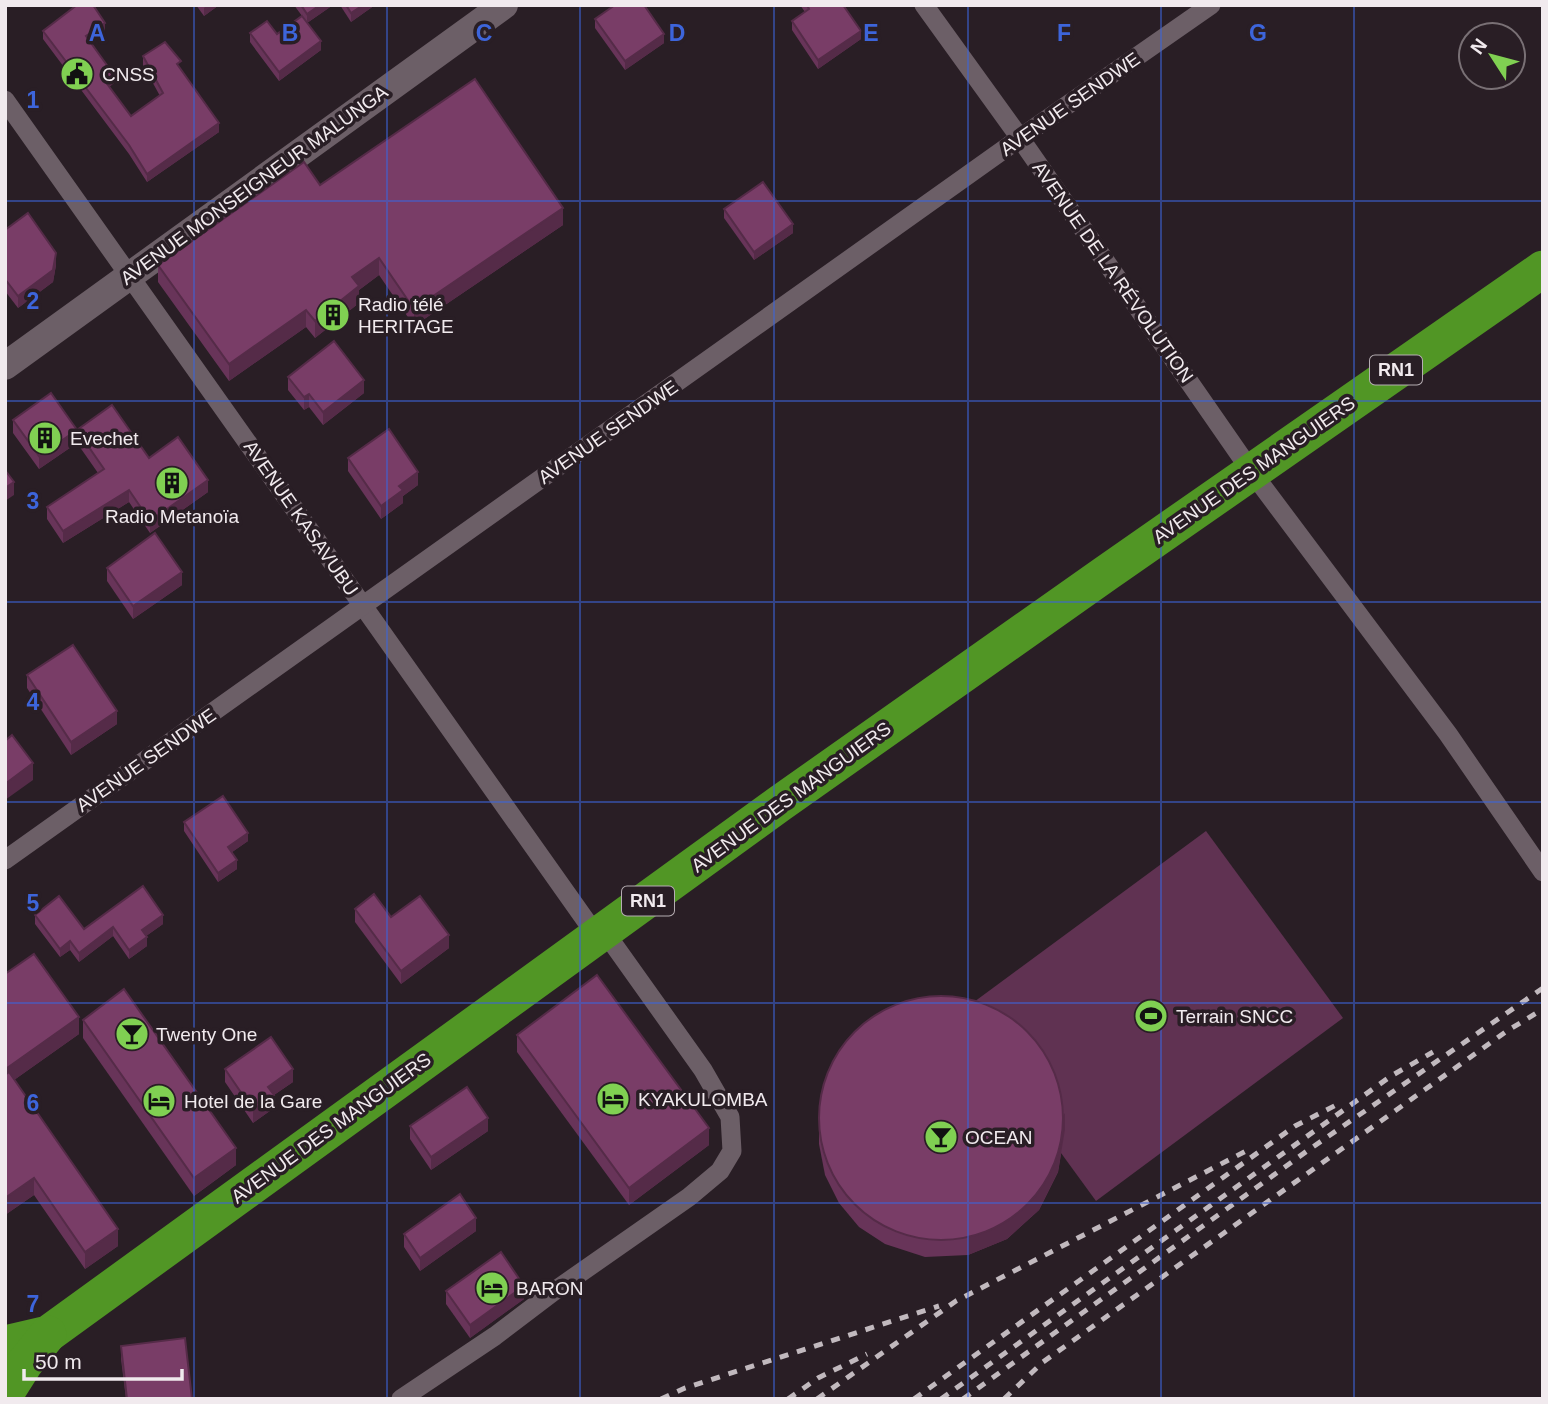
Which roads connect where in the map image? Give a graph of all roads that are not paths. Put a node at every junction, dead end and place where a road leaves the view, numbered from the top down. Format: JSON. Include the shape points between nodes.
{"nodes":[{"id":1,"x":504,"y":5,"type":"edge"},
{"id":2,"x":924,"y":5,"type":"edge"},
{"id":3,"x":1211,"y":5,"type":"edge"},
{"id":4,"x":5,"y":100,"type":"edge"},
{"id":5,"x":1020,"y":138,"type":"junction"},
{"id":6,"x":1543,"y":269,"type":"edge"},
{"id":7,"x":130,"y":275,"type":"junction"},
{"id":8,"x":5,"y":366,"type":"edge"},
{"id":9,"x":1251,"y":471,"type":"junction"},
{"id":10,"x":363,"y":606,"type":"junction"},
{"id":11,"x":5,"y":860,"type":"edge"},
{"id":12,"x":1543,"y":872,"type":"edge"},
{"id":13,"x":600,"y":933,"type":"junction"},
{"id":14,"x":48,"y":1334,"type":"junction"},
{"id":15,"x":5,"y":1344,"type":"edge"},
{"id":16,"x":5,"y":1394,"type":"edge"},
{"id":17,"x":401,"y":1399,"type":"edge"}],
"edges":[{"from":1,"to":7,"type":"street","name":"AVENUE MONSEIGNEUR MALUNGA"},
{"from":2,"to":5,"type":"street","name":"AVENUE DE LA RÉVOLUTION"},
{"from":3,"to":5,"type":"street","name":"AVENUE SENDWE"},
{"from":4,"to":7,"type":"street","name":"AVENUE KASAVUBU"},
{"from":5,"to":9,"type":"street","name":"AVENUE DE LA RÉVOLUTION"},
{"from":5,"to":10,"type":"street","name":"AVENUE SENDWE"},
{"from":6,"to":9,"type":"highway","name":"AVENUE DES MANGUIERS","number":"RN1"},
{"from":7,"to":8,"type":"street","name":"AVENUE MONSEIGNEUR MALUNGA"},
{"from":7,"to":10,"type":"street","name":"AVENUE KASAVUBU"},
{"from":9,"to":12,"type":"street","name":"AVENUE DE LA RÉVOLUTION","via":[[1448,734]]},
{"from":9,"to":13,"type":"highway","name":"AVENUE DES MANGUIERS","number":"RN1"},
{"from":10,"to":11,"type":"street","name":"AVENUE SENDWE"},
{"from":10,"to":13,"type":"street","name":"AVENUE KASAVUBU"},
{"from":13,"to":14,"type":"highway","name":"AVENUE DES MANGUIERS","number":"RN1"},
{"from":13,"to":17,"type":"street","name":"AVENUE KASAVUBU","via":[[710,1082],[730,1117],[732,1150],[720,1171],[689,1197]]},
{"from":14,"to":15,"type":"highway","name":"AVENUE DES MANGUIERS","number":"RN1"},
{"from":14,"to":16,"type":"highway","number":"RN1"}]}
